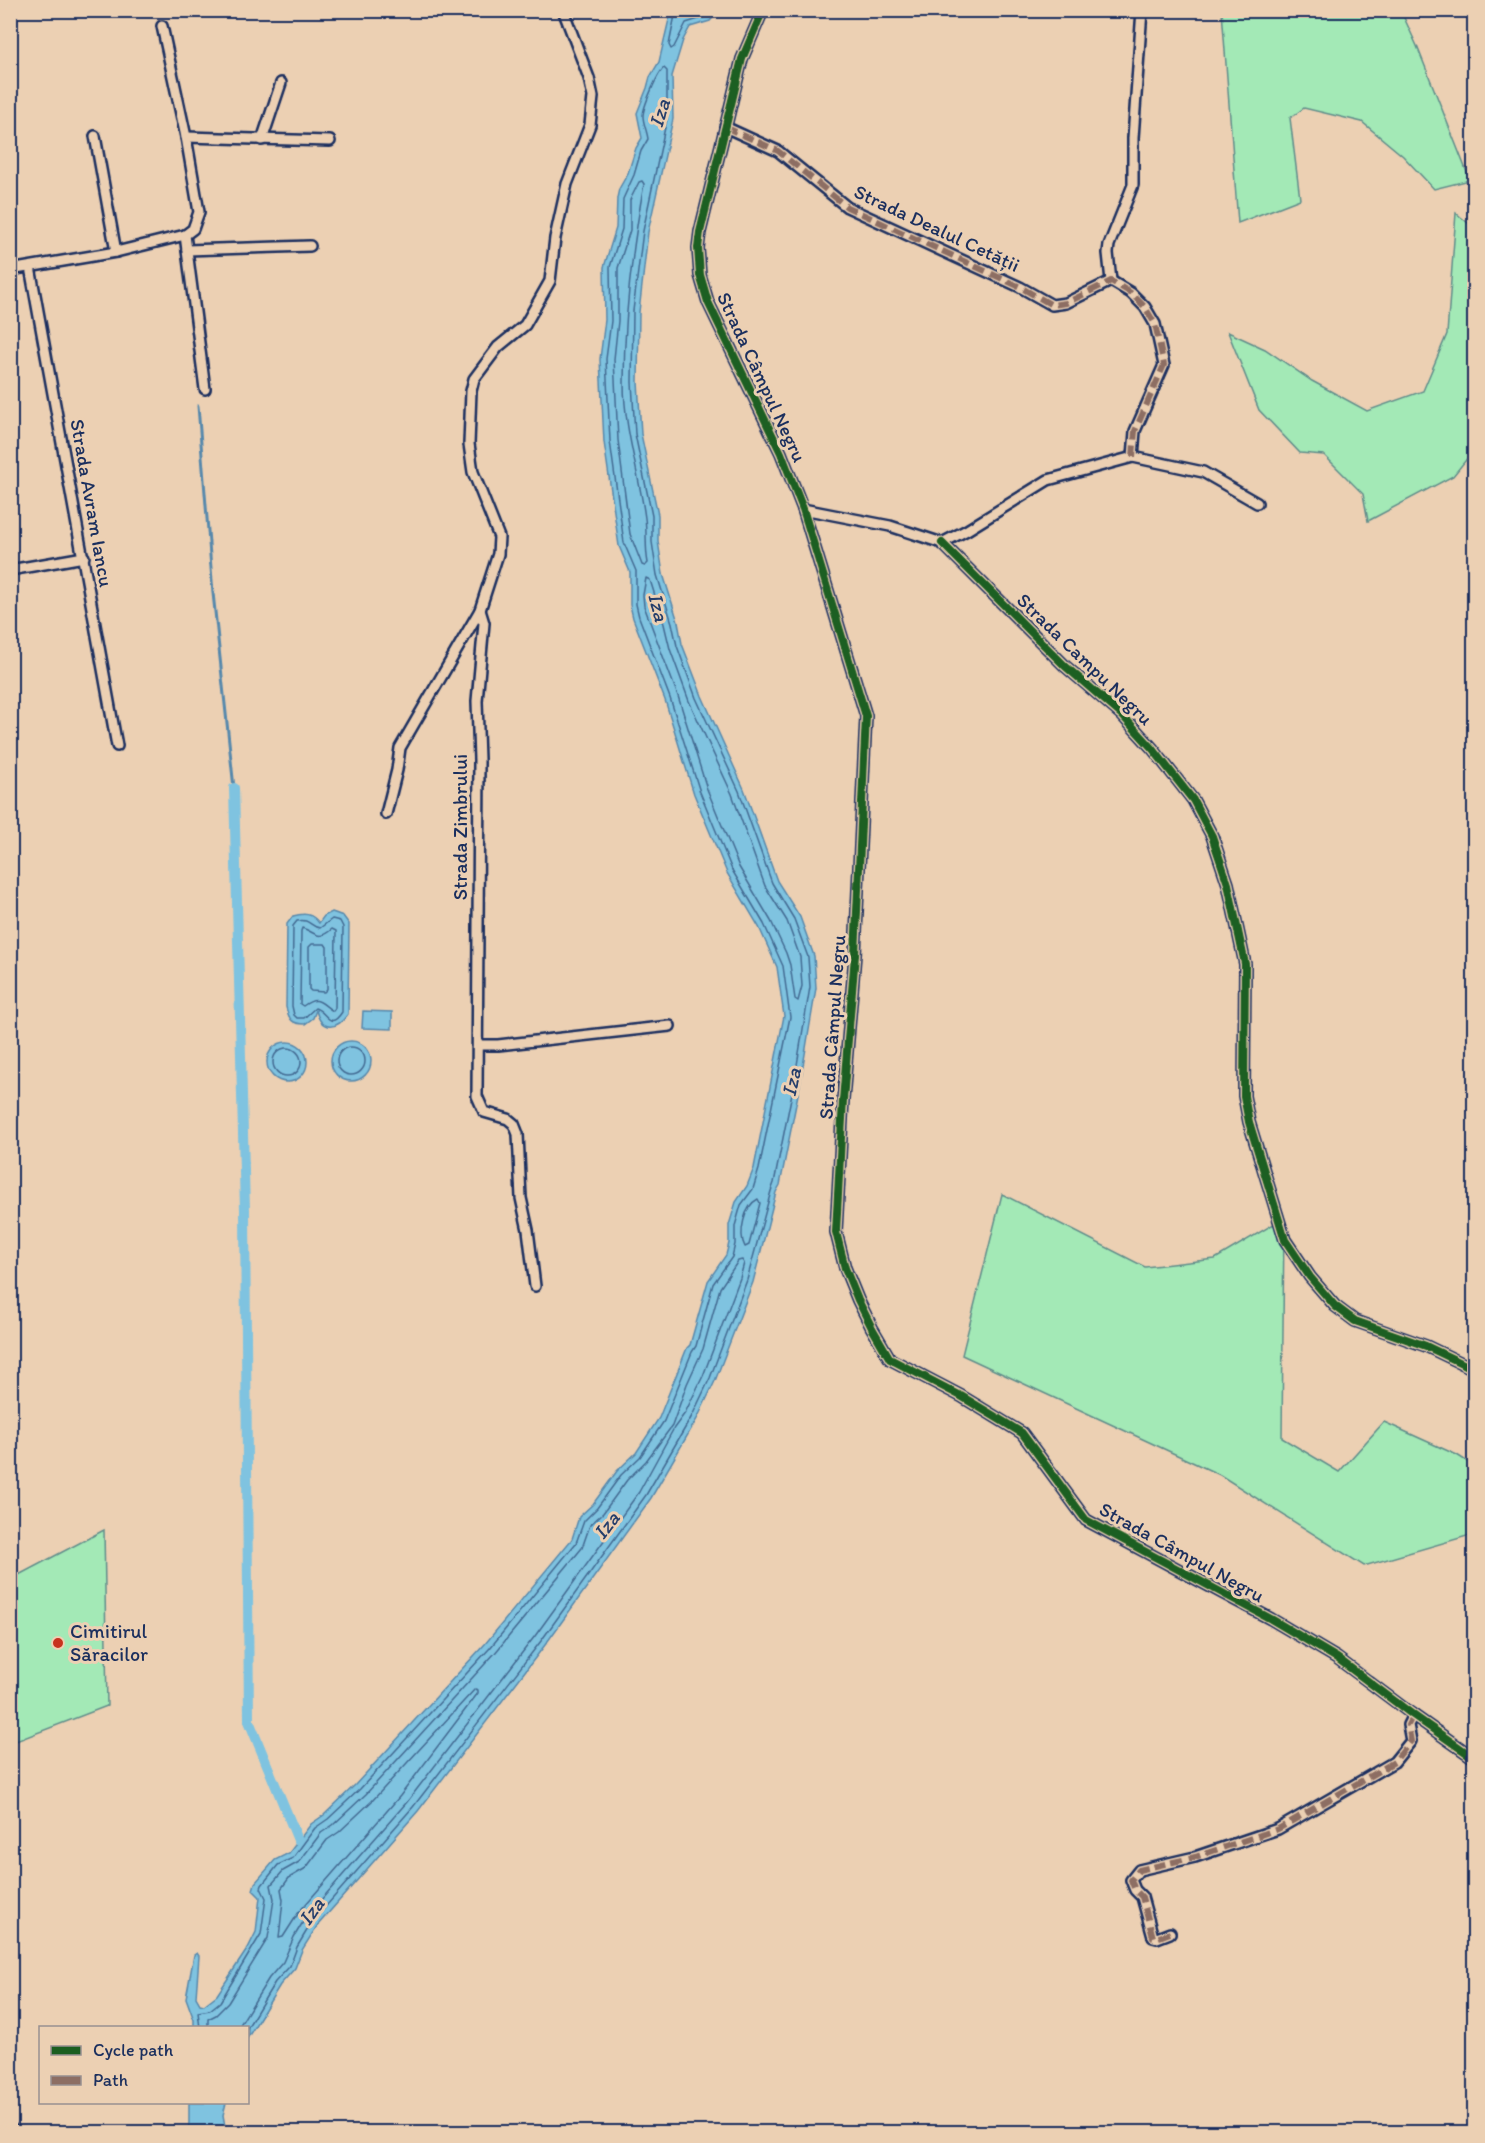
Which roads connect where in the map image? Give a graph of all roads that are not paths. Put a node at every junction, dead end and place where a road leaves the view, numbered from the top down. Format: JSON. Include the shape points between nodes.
{"nodes":[{"id":1,"x":563,"y":10,"type":"edge"},
{"id":2,"x":749,"y":10,"type":"edge"},
{"id":3,"x":1142,"y":10,"type":"edge"},
{"id":4,"x":761,"y":14,"type":"edge"},
{"id":5,"x":162,"y":26,"type":"dead end"},
{"id":6,"x":281,"y":83,"type":"dead end"},
{"id":7,"x":725,"y":127,"type":"junction"},
{"id":8,"x":95,"y":136,"type":"dead end"},
{"id":9,"x":186,"y":137,"type":"junction"},
{"id":10,"x":262,"y":140,"type":"junction"},
{"id":11,"x":330,"y":141,"type":"dead end"},
{"id":12,"x":185,"y":235,"type":"junction"},
{"id":13,"x":310,"y":246,"type":"dead end"},
{"id":14,"x":187,"y":250,"type":"junction"},
{"id":15,"x":116,"y":252,"type":"junction"},
{"id":16,"x":30,"y":267,"type":"junction"},
{"id":17,"x":10,"y":270,"type":"edge"},
{"id":18,"x":1111,"y":281,"type":"junction"},
{"id":19,"x":206,"y":388,"type":"dead end"},
{"id":20,"x":1133,"y":457,"type":"junction"},
{"id":21,"x":1257,"y":503,"type":"dead end"},
{"id":22,"x":802,"y":509,"type":"junction"},
{"id":23,"x":942,"y":543,"type":"junction"},
{"id":24,"x":84,"y":557,"type":"junction"},
{"id":25,"x":10,"y":570,"type":"edge"},
{"id":26,"x":480,"y":609,"type":"junction"},
{"id":27,"x":117,"y":746,"type":"dead end"},
{"id":28,"x":386,"y":814,"type":"dead end"},
{"id":29,"x":670,"y":1026,"type":"dead end"},
{"id":30,"x":478,"y":1045,"type":"junction"},
{"id":31,"x":535,"y":1286,"type":"dead end"},
{"id":32,"x":1474,"y":1369,"type":"edge"},
{"id":33,"x":1413,"y":1715,"type":"junction"},
{"id":34,"x":1474,"y":1758,"type":"edge"},
{"id":35,"x":1170,"y":1933,"type":"dead end"}],
"edges":[{"from":1,"to":26,"type":"street","name":"Strada Zimbrului","via":[[589,78],[592,113],[567,184],[550,280],[525,325],[492,354],[474,379],[471,392],[469,444],[473,472],[499,537],[498,554]]},
{"from":2,"to":4,"type":"street"},
{"from":3,"to":18,"type":"street","via":[[1133,138],[1134,185],[1109,245]]},
{"from":4,"to":7,"type":"street","name":"Strada Câmpul Negru","via":[[742,59]]},
{"from":5,"to":9,"type":"street"},
{"from":6,"to":10,"type":"street"},
{"from":7,"to":18,"type":"street","name":"Strada Dealul Cetății","via":[[778,151],[847,207],[1052,305],[1066,303]]},
{"from":7,"to":22,"type":"street","name":"Strada Câmpul Negru","via":[[700,232],[700,275],[708,302],[781,453]]},
{"from":8,"to":15,"type":"street"},
{"from":9,"to":10,"type":"street"},
{"from":9,"to":12,"type":"street","via":[[199,212],[193,229]]},
{"from":10,"to":11,"type":"street"},
{"from":12,"to":14,"type":"street"},
{"from":12,"to":15,"type":"street"},
{"from":13,"to":14,"type":"street"},
{"from":14,"to":19,"type":"street"},
{"from":15,"to":16,"type":"street"},
{"from":16,"to":17,"type":"street"},
{"from":16,"to":24,"type":"street","name":"Strada Avram Iancu"},
{"from":18,"to":20,"type":"street","via":[[1145,307],[1155,324],[1164,365],[1135,431]]},
{"from":20,"to":21,"type":"street","via":[[1203,472]]},
{"from":20,"to":23,"type":"street","via":[[1048,480]]},
{"from":22,"to":23,"type":"street","name":"Strada Campu Negru","via":[[890,526]]},
{"from":22,"to":33,"type":"street","name":"Strada Câmpul Negru","via":[[866,716],[836,1232],[858,1300],[890,1359],[1022,1433],[1086,1520],[1337,1658]]},
{"from":23,"to":32,"type":"street","name":"Strada Campu Negru","via":[[1065,666],[1122,715],[1193,800],[1212,836],[1228,884],[1245,964],[1244,1096],[1285,1240],[1335,1306],[1355,1321],[1426,1346]]},
{"from":24,"to":25,"type":"street"},
{"from":24,"to":27,"type":"street","name":"Strada Avram Iancu"},
{"from":26,"to":28,"type":"street","name":"Strada Zimbrului","via":[[400,748]]},
{"from":26,"to":30,"type":"street","name":"Strada Zimbrului","via":[[484,623],[477,701]]},
{"from":29,"to":30,"type":"street"},
{"from":30,"to":31,"type":"street","name":"Strada Zimbrului","via":[[479,1106],[484,1112],[508,1119],[518,1134],[521,1198]]},
{"from":33,"to":34,"type":"street","name":"Strada Câmpul Negru"},
{"from":33,"to":35,"type":"street","via":[[1408,1725],[1412,1740],[1394,1762],[1307,1813],[1257,1837],[1139,1870],[1131,1880],[1142,1897],[1153,1937]]}]}
